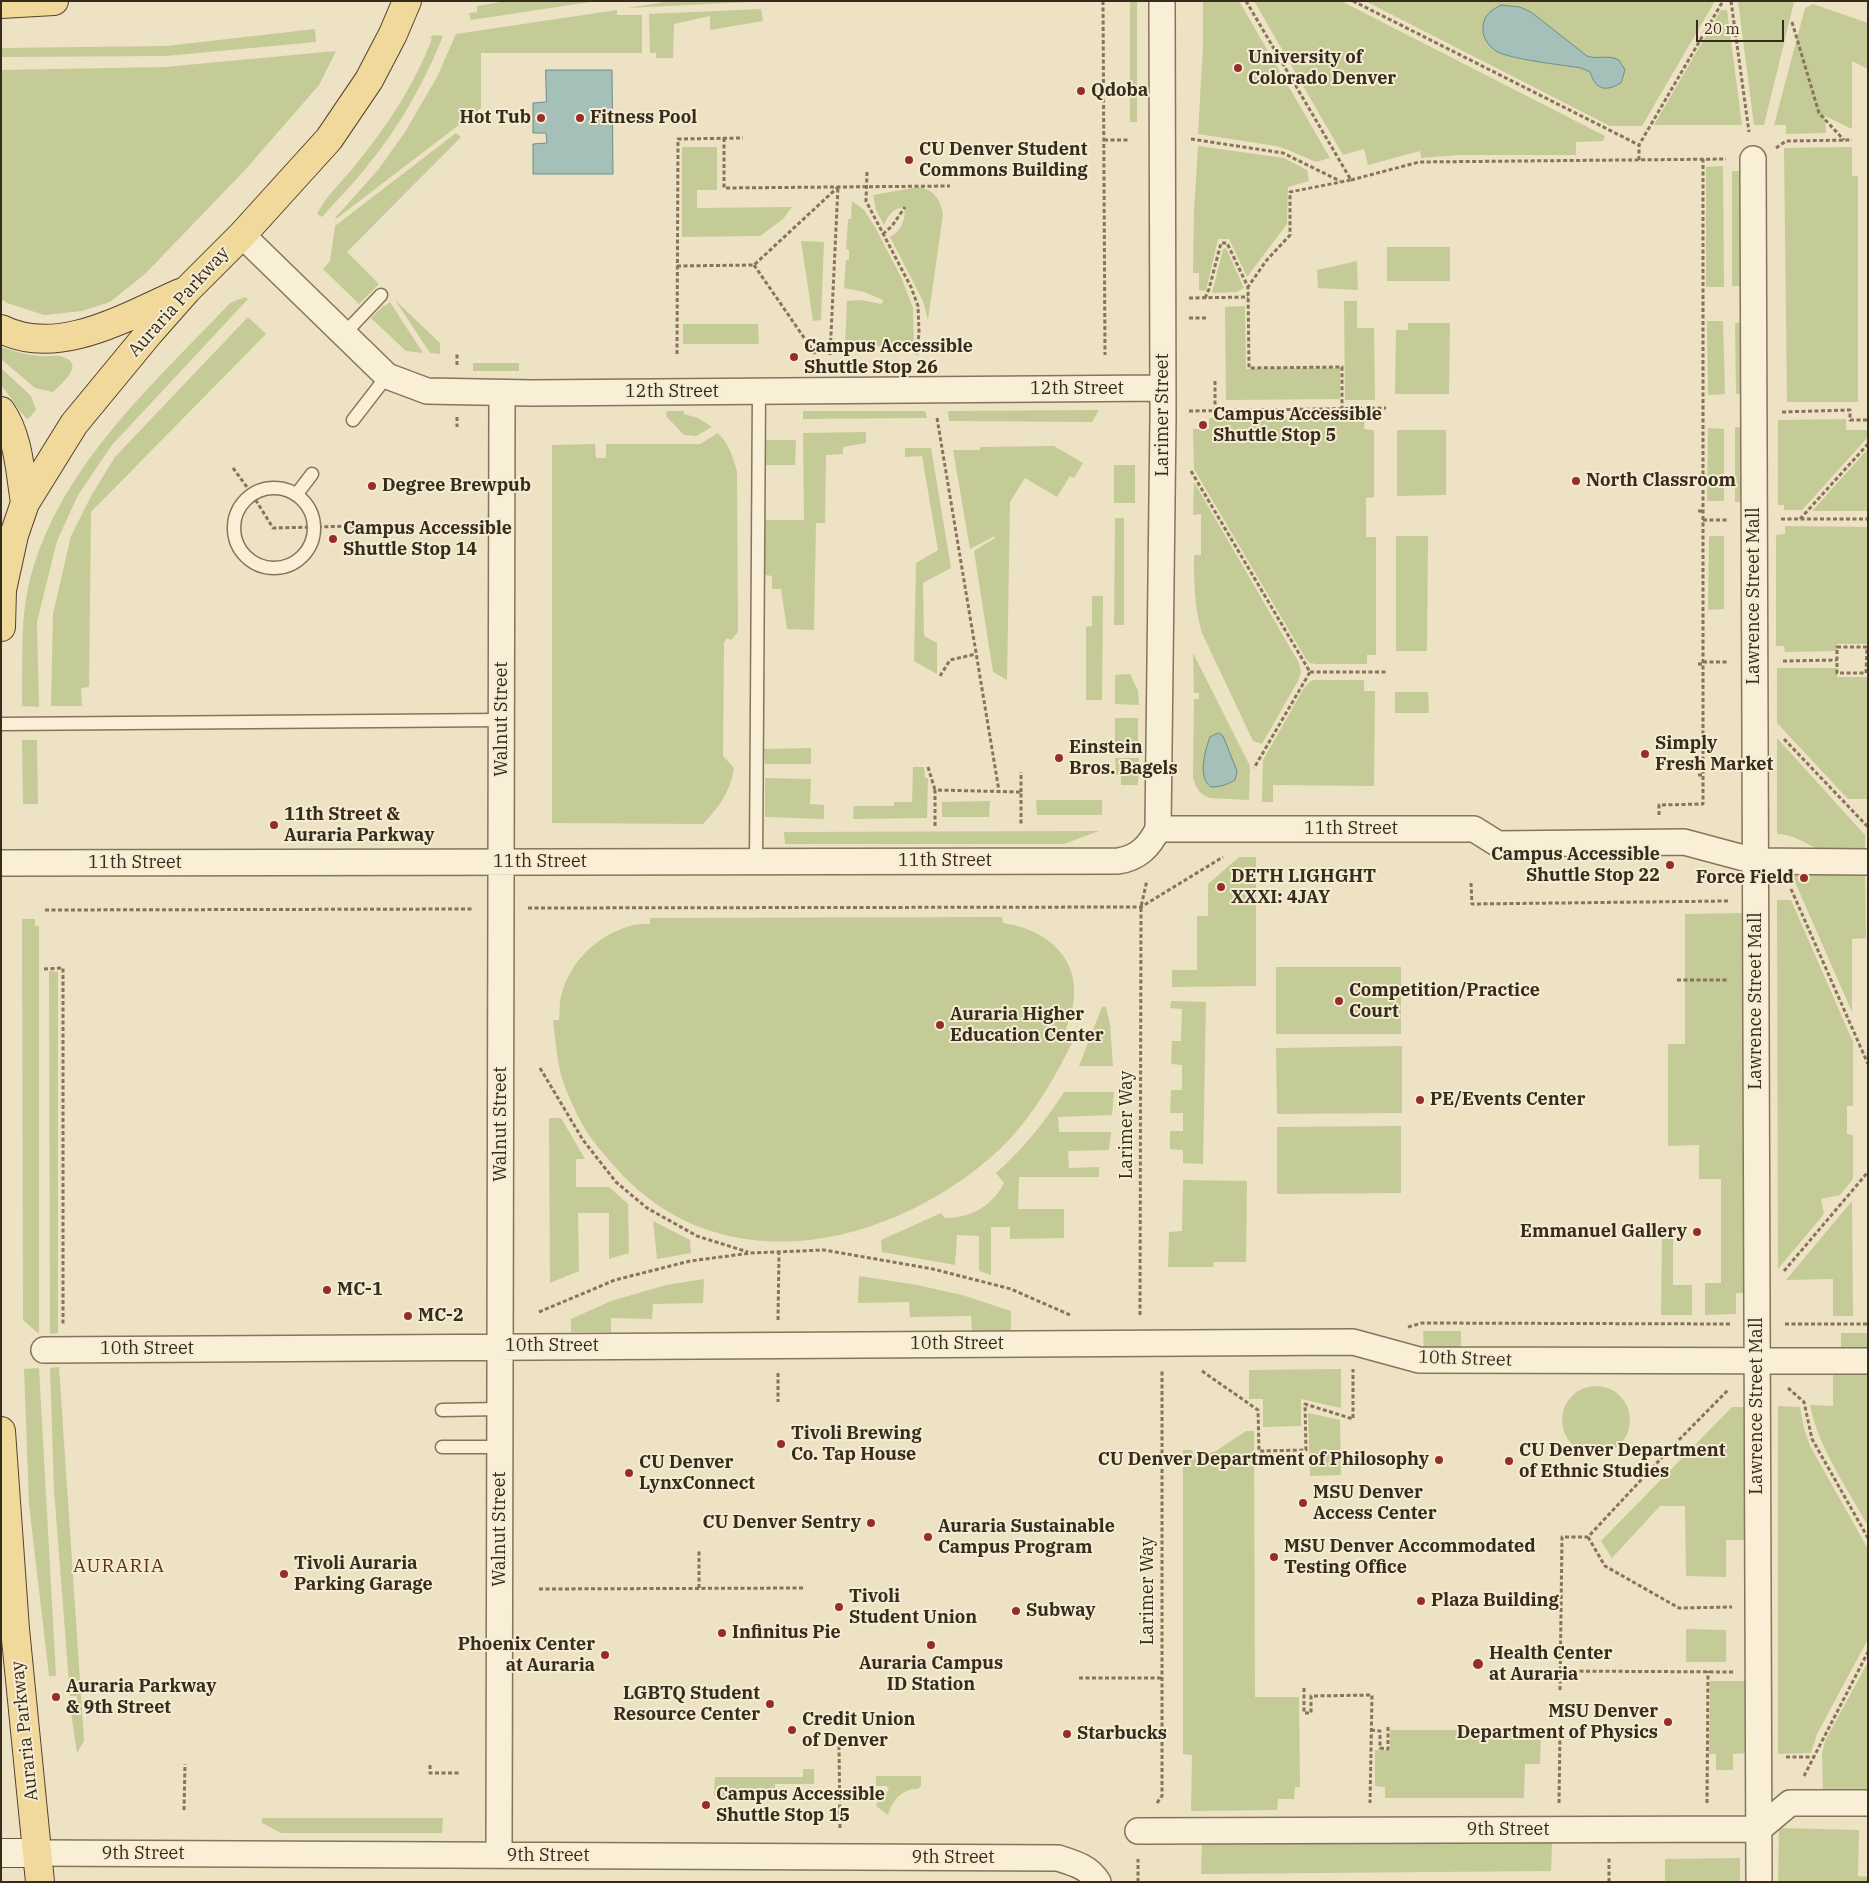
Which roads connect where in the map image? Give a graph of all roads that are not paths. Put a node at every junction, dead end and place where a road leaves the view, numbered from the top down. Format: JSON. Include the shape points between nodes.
{"nodes":[{"id":1,"x":54,"y":1,"type":"edge"},
{"id":2,"x":407,"y":1,"type":"edge"},
{"id":3,"x":1162,"y":1,"type":"edge"},
{"id":4,"x":1,"y":4,"type":"edge"},
{"id":5,"x":1753,"y":159,"type":"road end"},
{"id":6,"x":242,"y":235,"type":"junction"},
{"id":7,"x":187,"y":290,"type":"junction"},
{"id":8,"x":381,"y":295,"type":"dead end"},
{"id":9,"x":1,"y":329,"type":"edge"},
{"id":10,"x":344,"y":334,"type":"junction"},
{"id":11,"x":387,"y":376,"type":"junction"},
{"id":12,"x":1163,"y":388,"type":"junction"},
{"id":13,"x":759,"y":391,"type":"junction"},
{"id":14,"x":502,"y":393,"type":"junction"},
{"id":15,"x":1,"y":411,"type":"edge"},
{"id":16,"x":353,"y":420,"type":"dead end"},
{"id":17,"x":312,"y":474,"type":"dead end"},
{"id":18,"x":296,"y":495,"type":"junction"},
{"id":19,"x":25,"y":503,"type":"junction"},
{"id":20,"x":1,"y":627,"type":"edge"},
{"id":21,"x":502,"y":720,"type":"junction"},
{"id":22,"x":1,"y":724,"type":"edge"},
{"id":23,"x":1158,"y":829,"type":"junction"},
{"id":24,"x":1767,"y":861,"type":"junction"},
{"id":25,"x":502,"y":862,"type":"junction"},
{"id":26,"x":756,"y":862,"type":"junction"},
{"id":27,"x":1868,"y":862,"type":"edge"},
{"id":28,"x":1,"y":863,"type":"edge"},
{"id":29,"x":501,"y":1347,"type":"junction"},
{"id":30,"x":54,"y":1349,"type":"road end"},
{"id":31,"x":1757,"y":1361,"type":"junction"},
{"id":32,"x":1868,"y":1361,"type":"edge"},
{"id":33,"x":500,"y":1409,"type":"junction"},
{"id":34,"x":442,"y":1410,"type":"dead end"},
{"id":35,"x":1,"y":1431,"type":"edge"},
{"id":36,"x":442,"y":1447,"type":"dead end"},
{"id":37,"x":500,"y":1447,"type":"junction"},
{"id":38,"x":1868,"y":1803,"type":"edge"},
{"id":39,"x":1759,"y":1829,"type":"junction"},
{"id":40,"x":1138,"y":1831,"type":"road end"},
{"id":41,"x":1,"y":1853,"type":"edge"},
{"id":42,"x":37,"y":1853,"type":"junction"},
{"id":43,"x":499,"y":1855,"type":"junction"},
{"id":44,"x":1095,"y":1878,"type":"edge"},
{"id":45,"x":40,"y":1882,"type":"edge"},
{"id":46,"x":1759,"y":1882,"type":"edge"}],
"edges":[{"from":1,"to":4,"type":"main road"},
{"from":2,"to":6,"type":"main road","name":"Auraria Parkway","via":[[369,80],[329,139]]},
{"from":3,"to":12,"type":"street","name":"Larimer Street"},
{"from":5,"to":24,"type":"street","name":"Lawrence Street Mall","via":[[1754,708]]},
{"from":6,"to":7,"type":"main road","name":"Auraria Parkway"},
{"from":6,"to":10,"type":"street","name":"12th Street"},
{"from":7,"to":9,"type":"main road","via":[[91,332],[60,339],[29,338]]},
{"from":7,"to":19,"type":"main road","name":"Auraria Parkway","via":[[74,424]]},
{"from":8,"to":10,"type":"lane"},
{"from":10,"to":11,"type":"street","name":"12th Street"},
{"from":11,"to":14,"type":"street","name":"12th Street","via":[[427,391]]},
{"from":11,"to":16,"type":"lane"},
{"from":12,"to":13,"type":"street","name":"12th Street"},
{"from":12,"to":23,"type":"street","name":"Larimer Street"},
{"from":13,"to":14,"type":"street","name":"12th Street"},
{"from":13,"to":26,"type":"lane"},
{"from":14,"to":21,"type":"street","name":"Walnut Street"},
{"from":15,"to":19,"type":"main road","via":[[13,434]]},
{"from":17,"to":18,"type":"lane"},
{"from":18,"to":18,"type":"lane","via":[[286,490],[263,489],[243,502],[236,513],[235,539],[249,560],[260,566],[286,567],[306,552],[314,528],[312,515]]},
{"from":19,"to":20,"type":"main road","name":"Auraria Parkway","via":[[2,590]]},
{"from":21,"to":22,"type":"lane"},
{"from":21,"to":25,"type":"street","name":"Walnut Street"},
{"from":23,"to":24,"type":"street","name":"11th Street","via":[[1474,829],[1498,844],[1684,842]]},
{"from":23,"to":26,"type":"street","name":"11th Street","via":[[1144,850],[1118,860]]},
{"from":24,"to":27,"type":"street","name":"11th Street"},
{"from":24,"to":31,"type":"street","name":"Lawrence Street Mall","via":[[1756,901]]},
{"from":25,"to":26,"type":"street","name":"11th Street"},
{"from":25,"to":28,"type":"street","name":"11th Street"},
{"from":25,"to":29,"type":"street","name":"Walnut Street"},
{"from":29,"to":30,"type":"street","name":"10th Street"},
{"from":29,"to":31,"type":"street","name":"10th Street","via":[[1353,1342],[1419,1360]]},
{"from":29,"to":33,"type":"street","name":"Walnut Street"},
{"from":31,"to":32,"type":"street","name":"10th Street"},
{"from":31,"to":39,"type":"street","name":"Lawrence Street Mall"},
{"from":33,"to":34,"type":"lane"},
{"from":33,"to":37,"type":"street","name":"Walnut Street"},
{"from":35,"to":42,"type":"main road","name":"Auraria Parkway","via":[[15,1629]]},
{"from":36,"to":37,"type":"lane"},
{"from":37,"to":43,"type":"street","name":"Walnut Street"},
{"from":38,"to":39,"type":"street","via":[[1790,1803]]},
{"from":39,"to":40,"type":"street","name":"9th Street"},
{"from":39,"to":46,"type":"street","name":"Lawrence Street Mall"},
{"from":41,"to":42,"type":"street","name":"9th Street"},
{"from":42,"to":43,"type":"street","name":"9th Street"},
{"from":42,"to":45,"type":"main road","name":"Auraria Parkway"},
{"from":43,"to":44,"type":"street","name":"9th Street","via":[[1058,1858],[1080,1865]]}]}
